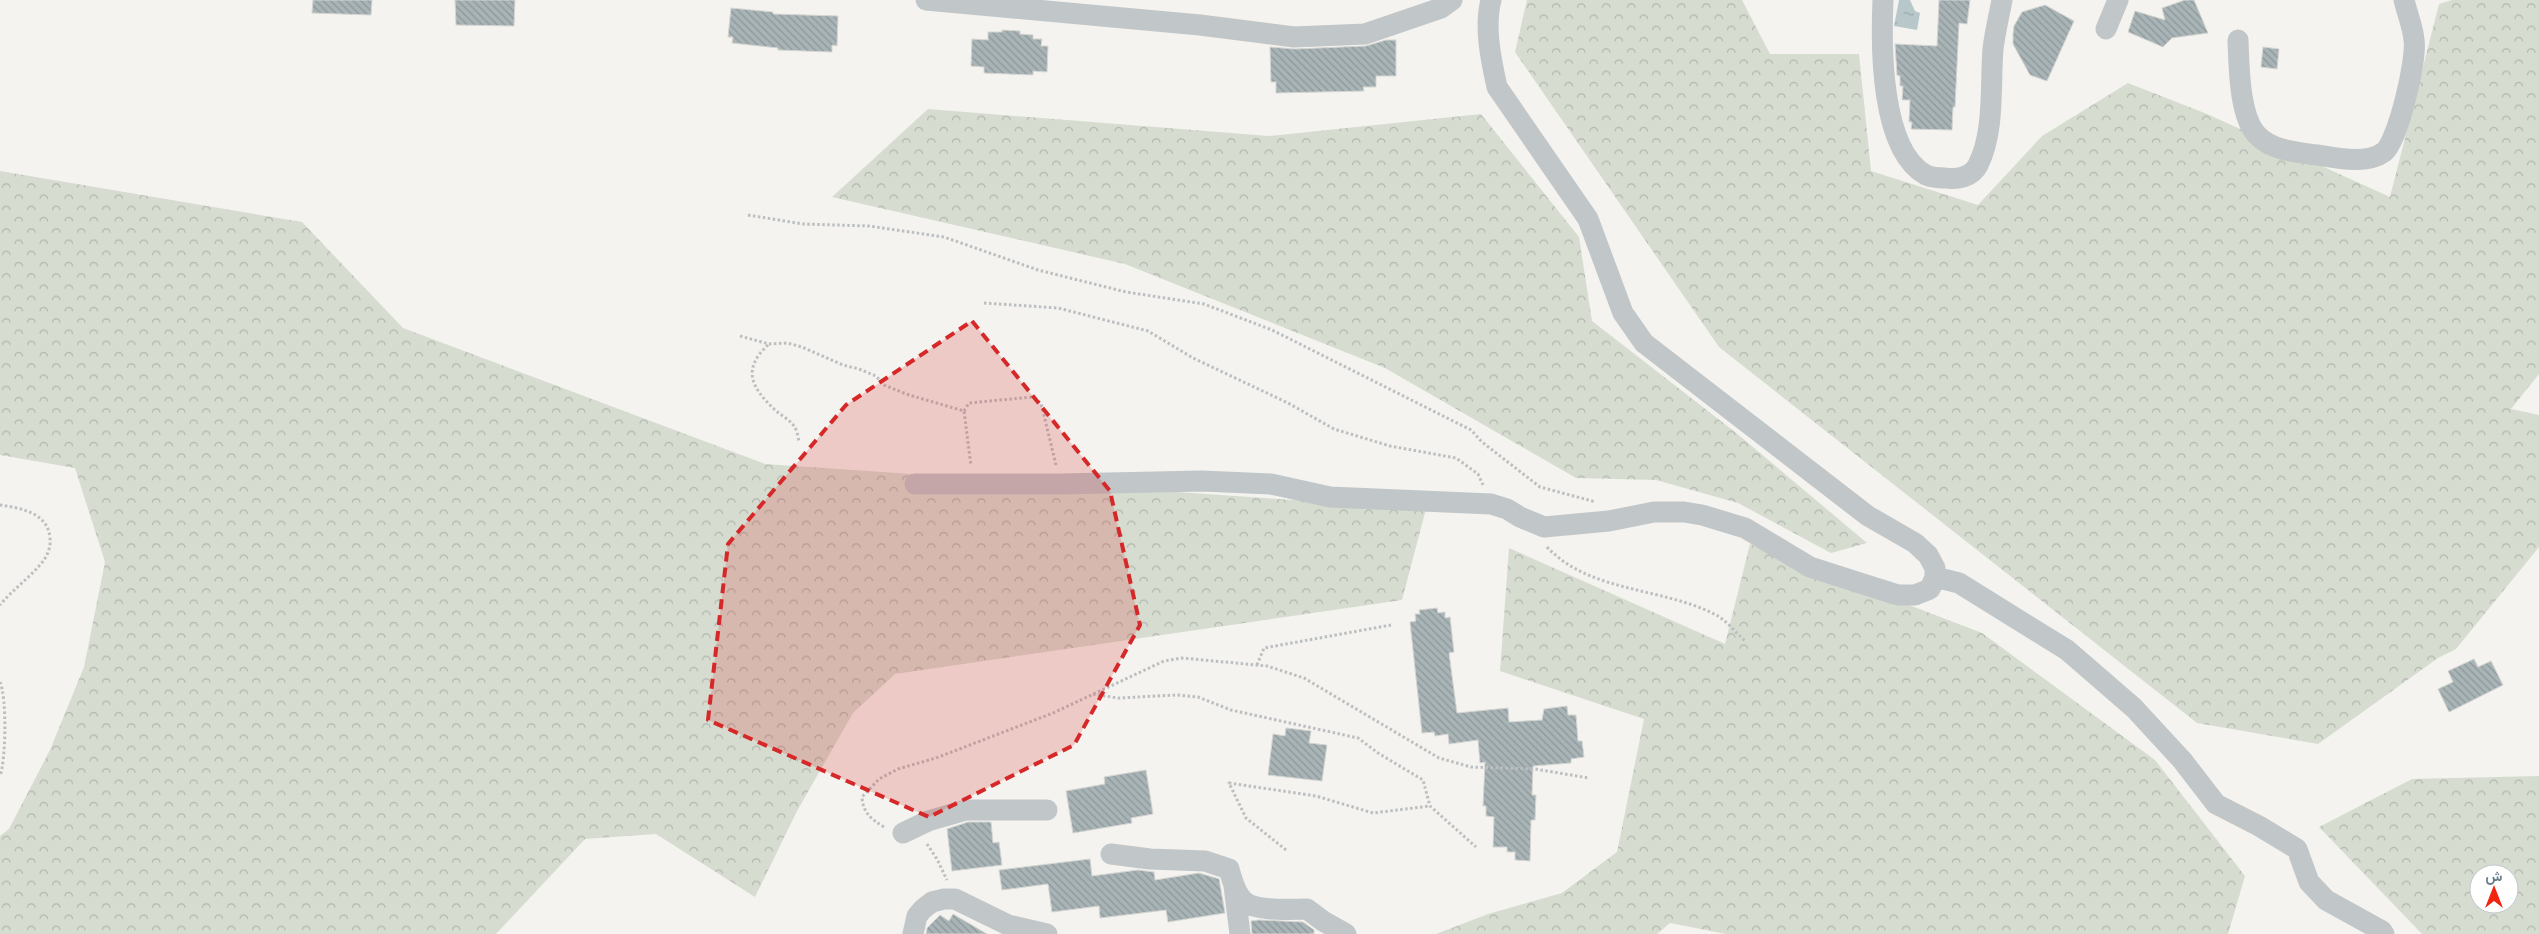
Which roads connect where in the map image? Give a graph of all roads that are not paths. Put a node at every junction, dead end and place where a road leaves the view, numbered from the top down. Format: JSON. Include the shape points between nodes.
{"nodes":[{"id":1,"x":926,"y":0,"type":"edge"},
{"id":2,"x":1452,"y":0,"type":"edge"},
{"id":3,"x":1491,"y":0,"type":"edge"},
{"id":4,"x":1883,"y":0,"type":"edge"},
{"id":5,"x":2002,"y":0,"type":"edge"},
{"id":6,"x":2118,"y":0,"type":"edge"},
{"id":7,"x":2404,"y":0,"type":"edge"},
{"id":8,"x":2106,"y":29,"type":"dead end"},
{"id":9,"x":2238,"y":40,"type":"dead end"},
{"id":10,"x":915,"y":484,"type":"dead end"},
{"id":11,"x":1935,"y":577,"type":"junction"},
{"id":12,"x":1047,"y":810,"type":"dead end"},
{"id":13,"x":903,"y":833,"type":"road end"},
{"id":14,"x":1111,"y":854,"type":"dead end"},
{"id":15,"x":1234,"y":886,"type":"junction"},
{"id":16,"x":1006,"y":930,"type":"edge"},
{"id":17,"x":913,"y":934,"type":"edge"},
{"id":18,"x":1047,"y":934,"type":"edge"},
{"id":19,"x":1240,"y":934,"type":"edge"},
{"id":20,"x":1346,"y":934,"type":"edge"},
{"id":21,"x":2384,"y":934,"type":"edge"}],
"edges":[{"from":1,"to":2,"type":"street","via":[[1200,25],[1294,37],[1365,34],[1441,8]]},
{"from":3,"to":11,"type":"street","via":[[1491,63],[1497,87],[1588,219],[1630,326],[1669,364],[1868,516],[1915,543],[1928,555],[1935,568]]},
{"from":4,"to":5,"type":"street","via":[[1884,77],[1902,150],[1927,175],[1948,179],[1970,174],[1982,154],[1990,118],[1993,46]]},
{"from":6,"to":8,"type":"street"},
{"from":7,"to":9,"type":"street","via":[[2415,41],[2409,84],[2394,138],[2384,151],[2368,159],[2280,149],[2257,135],[2246,113],[2239,79]]},
{"from":10,"to":11,"type":"street","via":[[1252,483],[1291,487],[1330,497],[1491,504],[1507,508],[1544,527],[1609,521],[1654,512],[1684,512],[1745,528],[1810,567],[1898,595],[1915,595],[1930,589]]},
{"from":11,"to":21,"type":"street","via":[[1959,583],[2067,650],[2134,708],[2182,760],[2216,804],[2297,849],[2309,882],[2326,900]]},
{"from":12,"to":13,"type":"street","via":[[966,810],[928,821]]},
{"from":14,"to":15,"type":"street","via":[[1205,861],[1230,870]]},
{"from":15,"to":19,"type":"street"},
{"from":15,"to":20,"type":"street","via":[[1245,902],[1272,910],[1307,908]]},
{"from":16,"to":17,"type":"street","via":[[954,899],[927,905],[917,916]]},
{"from":16,"to":18,"type":"street"}]}
